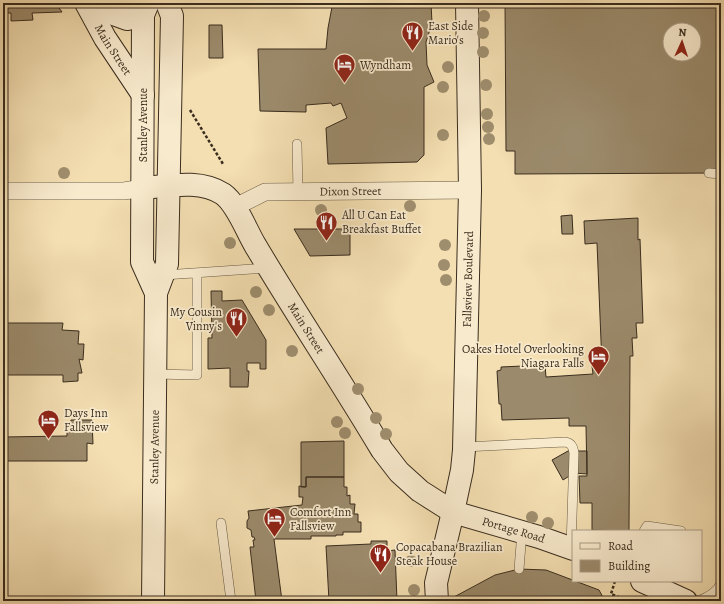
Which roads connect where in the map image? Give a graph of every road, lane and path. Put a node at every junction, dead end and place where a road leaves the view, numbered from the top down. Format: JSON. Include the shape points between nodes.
{"nodes":[{"id":1,"x":86,"y":3,"type":"edge"},
{"id":2,"x":98,"y":3,"type":"edge"},
{"id":3,"x":167,"y":3,"type":"edge"},
{"id":4,"x":467,"y":3,"type":"edge"},
{"id":5,"x":146,"y":9,"type":"edge"},
{"id":6,"x":143,"y":95,"type":"junction"},
{"id":7,"x":187,"y":106,"type":"dead end"},
{"id":8,"x":297,"y":144,"type":"dead end"},
{"id":9,"x":223,"y":164,"type":"dead end"},
{"id":10,"x":709,"y":173,"type":"dead end"},
{"id":11,"x":721,"y":174,"type":"edge"},
{"id":12,"x":169,"y":186,"type":"junction"},
{"id":13,"x":143,"y":188,"type":"junction"},
{"id":14,"x":470,"y":190,"type":"junction"},
{"id":15,"x":3,"y":191,"type":"edge"},
{"id":16,"x":298,"y":192,"type":"junction"},
{"id":17,"x":235,"y":207,"type":"junction"},
{"id":18,"x":269,"y":267,"type":"junction"},
{"id":19,"x":197,"y":273,"type":"junction"},
{"id":20,"x":159,"y":284,"type":"junction"},
{"id":21,"x":155,"y":374,"type":"junction"},
{"id":22,"x":464,"y":447,"type":"junction"},
{"id":23,"x":454,"y":512,"type":"junction"},
{"id":24,"x":221,"y":523,"type":"dead end"},
{"id":25,"x":572,"y":530,"type":"edge"},
{"id":26,"x":645,"y":530,"type":"edge"},
{"id":27,"x":674,"y":530,"type":"edge"},
{"id":28,"x":522,"y":532,"type":"junction"},
{"id":29,"x":572,"y":548,"type":"edge"},
{"id":30,"x":519,"y":568,"type":"dead end"},
{"id":31,"x":615,"y":582,"type":"edge"},
{"id":32,"x":721,"y":584,"type":"edge"},
{"id":33,"x":656,"y":590,"type":"edge"},
{"id":34,"x":153,"y":601,"type":"edge"},
{"id":35,"x":231,"y":601,"type":"edge"},
{"id":36,"x":437,"y":601,"type":"edge"},
{"id":37,"x":629,"y":601,"type":"edge"},
{"id":38,"x":686,"y":601,"type":"edge"},
{"id":39,"x":698,"y":601,"type":"edge"}],
"edges":[{"from":1,"to":6,"type":"main road","name":"Main Street","via":[[105,38]]},
{"from":2,"to":5,"type":"main road","name":"Main Street","via":[[127,19]]},
{"from":3,"to":12,"type":"main road","name":"Stanley Avenue","via":[[172,16]]},
{"from":4,"to":14,"type":"main road","name":"Fallsview Boulevard"},
{"from":5,"to":6,"type":"main road","name":"Stanley Avenue"},
{"from":6,"to":13,"type":"main road","name":"Stanley Avenue"},
{"from":7,"to":9,"type":"path"},
{"from":8,"to":16,"type":"lane"},
{"from":10,"to":11,"type":"lane"},
{"from":12,"to":13,"type":"main road","name":"Main Street"},
{"from":12,"to":17,"type":"main road","name":"Main Street","via":[[205,185],[224,194]]},
{"from":12,"to":20,"type":"main road","name":"Stanley Avenue","via":[[167,264]]},
{"from":13,"to":15,"type":"street","via":[[124,191]]},
{"from":13,"to":20,"type":"main road","name":"Stanley Avenue","via":[[142,262]]},
{"from":14,"to":16,"type":"street","name":"Dixon Street"},
{"from":14,"to":22,"type":"main road","name":"Fallsview Boulevard"},
{"from":16,"to":17,"type":"street","name":"Dixon Street","via":[[265,192]]},
{"from":17,"to":18,"type":"main road","name":"Main Street"},
{"from":18,"to":19,"type":"lane"},
{"from":18,"to":23,"type":"main road","name":"Main Street","via":[[382,450],[399,472],[420,491]]},
{"from":19,"to":20,"type":"lane"},
{"from":19,"to":21,"type":"lane","via":[[197,375]]},
{"from":20,"to":21,"type":"main road","name":"Stanley Avenue"},
{"from":21,"to":34,"type":"main road","name":"Stanley Avenue"},
{"from":22,"to":23,"type":"main road","name":"Fallsview Boulevard"},
{"from":22,"to":25,"type":"lane","via":[[569,443],[574,453]]},
{"from":23,"to":28,"type":"main road","name":"Portage Road"},
{"from":23,"to":36,"type":"main road","name":"Fallsview Boulevard","via":[[436,583]]},
{"from":24,"to":35,"type":"lane"},
{"from":26,"to":27,"type":"lane","via":[[647,526]]},
{"from":28,"to":29,"type":"main road","name":"Portage Road"},
{"from":28,"to":30,"type":"lane"},
{"from":31,"to":37,"type":"path","via":[[611,594]]},
{"from":32,"to":39,"type":"lane","via":[[706,599]]},
{"from":33,"to":38,"type":"main road"}]}
